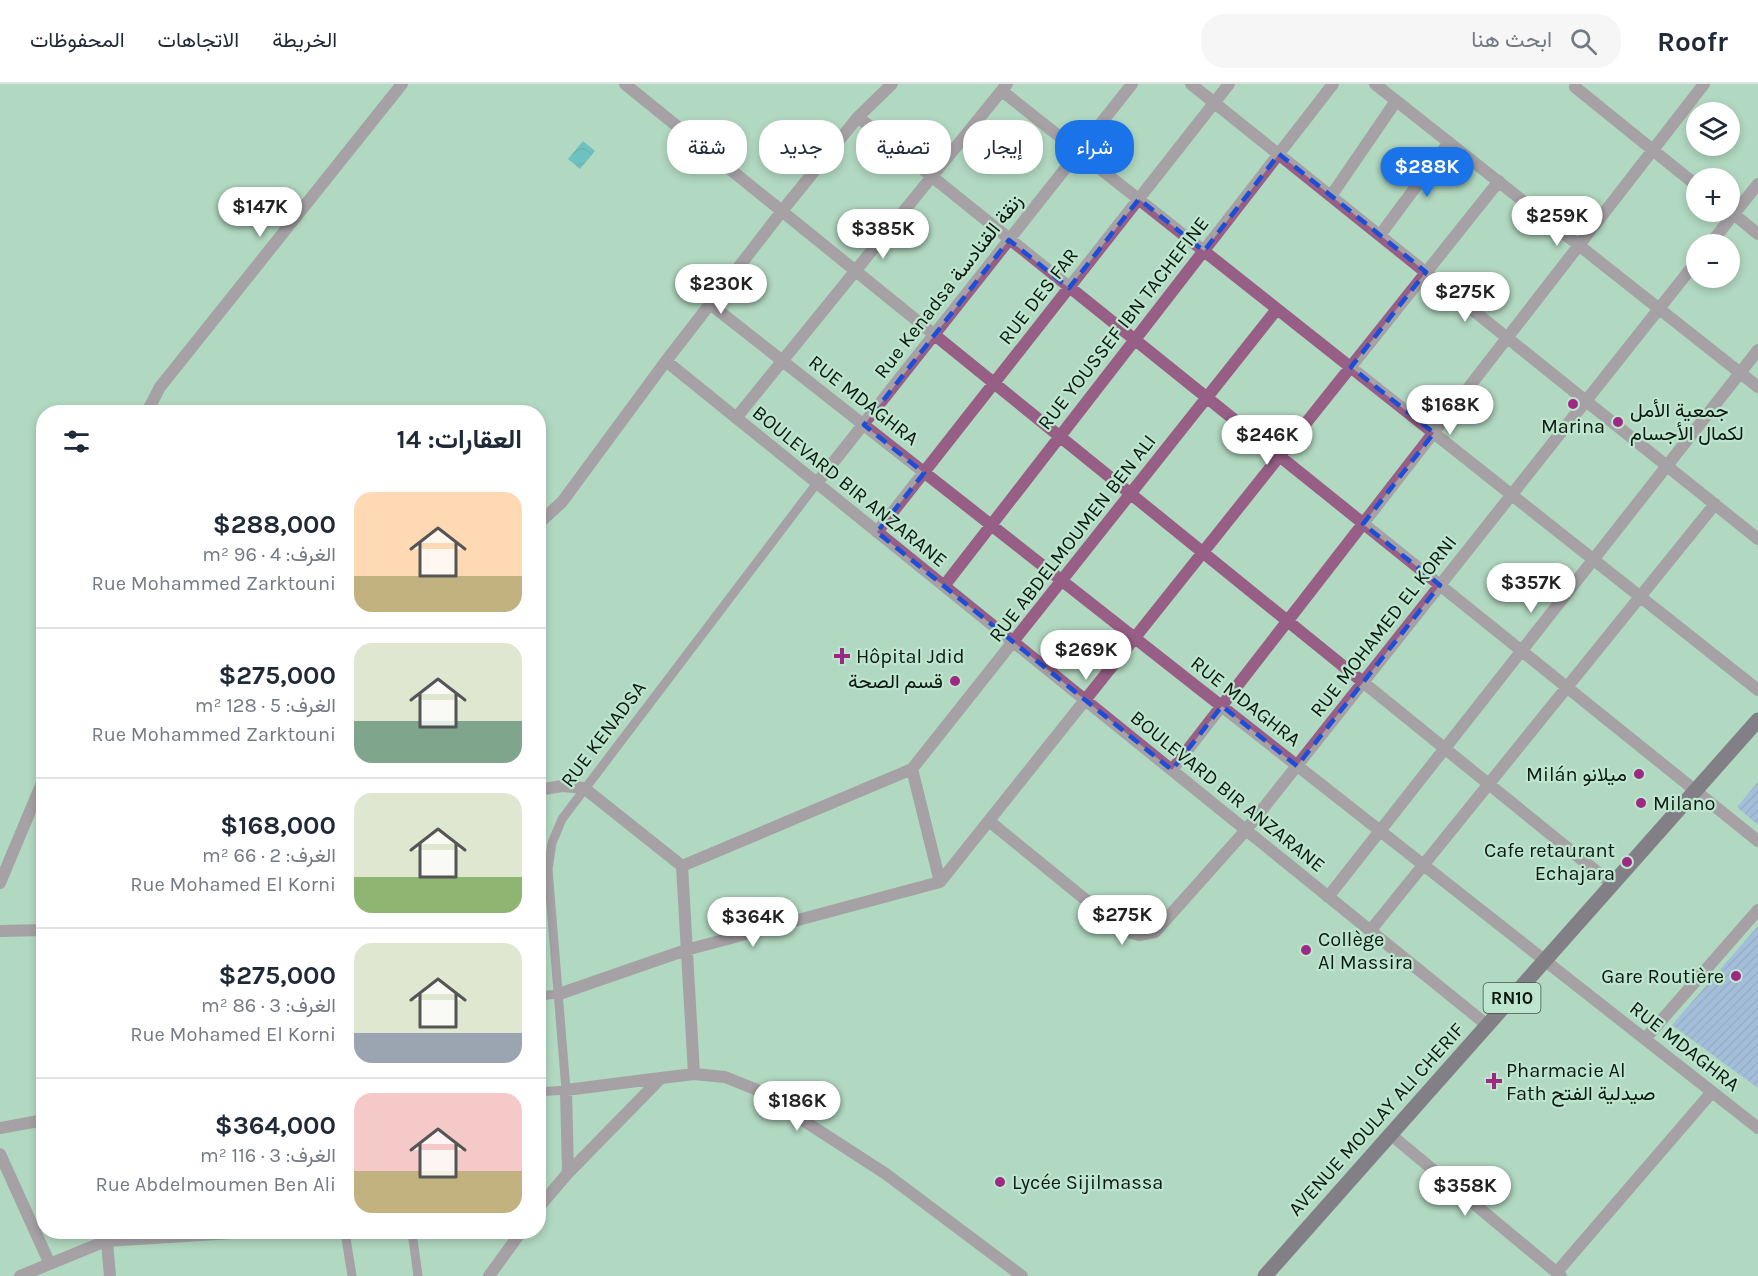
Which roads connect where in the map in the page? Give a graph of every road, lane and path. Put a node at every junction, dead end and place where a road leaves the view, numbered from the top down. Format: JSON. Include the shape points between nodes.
{"nodes":[{"id":1,"x":402,"y":84,"type":"edge"},
{"id":2,"x":625,"y":84,"type":"edge"},
{"id":3,"x":892,"y":84,"type":"edge"},
{"id":4,"x":1132,"y":84,"type":"edge"},
{"id":5,"x":1191,"y":84,"type":"edge"},
{"id":6,"x":1229,"y":84,"type":"edge"},
{"id":7,"x":1333,"y":84,"type":"edge"},
{"id":8,"x":1376,"y":84,"type":"edge"},
{"id":9,"x":1704,"y":84,"type":"edge"},
{"id":10,"x":1005,"y":87,"type":"edge"},
{"id":11,"x":1575,"y":87,"type":"dead end"},
{"id":12,"x":1396,"y":100,"type":"junction"},
{"id":13,"x":1214,"y":103,"type":"junction"},
{"id":14,"x":858,"y":117,"type":"junction"},
{"id":15,"x":1104,"y":120,"type":"edge"},
{"id":16,"x":1055,"y":131,"type":"edge"},
{"id":17,"x":1449,"y":142,"type":"junction"},
{"id":18,"x":1653,"y":150,"type":"junction"},
{"id":19,"x":1279,"y":154,"type":"junction"},
{"id":20,"x":1062,"y":174,"type":"edge"},
{"id":21,"x":1107,"y":174,"type":"edge"},
{"id":22,"x":1686,"y":176,"type":"edge"},
{"id":23,"x":932,"y":177,"type":"junction"},
{"id":24,"x":1499,"y":181,"type":"junction"},
{"id":25,"x":1758,"y":184,"type":"edge"},
{"id":26,"x":1331,"y":196,"type":"junction"},
{"id":27,"x":1139,"y":199,"type":"junction"},
{"id":28,"x":1740,"y":204,"type":"edge"},
{"id":29,"x":782,"y":211,"type":"junction"},
{"id":30,"x":1740,"y":219,"type":"edge"},
{"id":31,"x":1758,"y":234,"type":"edge"},
{"id":32,"x":1380,"y":236,"type":"junction"},
{"id":33,"x":1010,"y":240,"type":"junction"},
{"id":34,"x":1579,"y":245,"type":"junction"},
{"id":35,"x":1204,"y":251,"type":"junction"},
{"id":36,"x":855,"y":271,"type":"junction"},
{"id":37,"x":1426,"y":272,"type":"junction"},
{"id":38,"x":1686,"y":275,"type":"edge"},
{"id":39,"x":1069,"y":288,"type":"junction"},
{"id":40,"x":710,"y":304,"type":"junction"},
{"id":41,"x":1277,"y":309,"type":"junction"},
{"id":42,"x":1659,"y":309,"type":"junction"},
{"id":43,"x":934,"y":335,"type":"junction"},
{"id":44,"x":1507,"y":337,"type":"junction"},
{"id":45,"x":1134,"y":340,"type":"junction"},
{"id":46,"x":1758,"y":350,"type":"edge"},
{"id":47,"x":666,"y":361,"type":"junction"},
{"id":48,"x":782,"y":361,"type":"junction"},
{"id":49,"x":1351,"y":367,"type":"junction"},
{"id":50,"x":1740,"y":373,"type":"junction"},
{"id":51,"x":994,"y":383,"type":"junction"},
{"id":52,"x":1758,"y":387,"type":"edge"},
{"id":53,"x":1207,"y":398,"type":"junction"},
{"id":54,"x":1586,"y":401,"type":"junction"},
{"id":55,"x":151,"y":405,"type":"edge"},
{"id":56,"x":736,"y":418,"type":"junction"},
{"id":57,"x":864,"y":425,"type":"junction"},
{"id":58,"x":1434,"y":433,"type":"junction"},
{"id":59,"x":1060,"y":436,"type":"junction"},
{"id":60,"x":1280,"y":457,"type":"junction"},
{"id":61,"x":1667,"y":465,"type":"junction"},
{"id":62,"x":924,"y":472,"type":"junction"},
{"id":63,"x":817,"y":483,"type":"junction"},
{"id":64,"x":1131,"y":494,"type":"junction"},
{"id":65,"x":1512,"y":495,"type":"junction"},
{"id":66,"x":1715,"y":504,"type":"junction"},
{"id":67,"x":546,"y":517,"type":"edge"},
{"id":68,"x":1363,"y":524,"type":"junction"},
{"id":69,"x":991,"y":525,"type":"junction"},
{"id":70,"x":877,"y":532,"type":"junction"},
{"id":71,"x":1758,"y":539,"type":"edge"},
{"id":72,"x":1203,"y":552,"type":"junction"},
{"id":73,"x":1593,"y":559,"type":"junction"},
{"id":74,"x":1062,"y":581,"type":"junction"},
{"id":75,"x":1440,"y":585,"type":"junction"},
{"id":76,"x":944,"y":586,"type":"junction"},
{"id":77,"x":1640,"y":597,"type":"junction"},
{"id":78,"x":1288,"y":621,"type":"junction"},
{"id":79,"x":1135,"y":638,"type":"junction"},
{"id":80,"x":1014,"y":643,"type":"junction"},
{"id":81,"x":1521,"y":651,"type":"junction"},
{"id":82,"x":1363,"y":682,"type":"junction"},
{"id":83,"x":1567,"y":687,"type":"junction"},
{"id":84,"x":1758,"y":690,"type":"edge"},
{"id":85,"x":1085,"y":700,"type":"junction"},
{"id":86,"x":1222,"y":706,"type":"junction"},
{"id":87,"x":1758,"y":720,"type":"edge"},
{"id":88,"x":1444,"y":748,"type":"junction"},
{"id":89,"x":1297,"y":766,"type":"junction"},
{"id":90,"x":912,"y":769,"type":"junction"},
{"id":91,"x":1172,"y":770,"type":"junction"},
{"id":92,"x":1489,"y":784,"type":"junction"},
{"id":93,"x":584,"y":788,"type":"junction"},
{"id":94,"x":546,"y":789,"type":"edge"},
{"id":95,"x":1696,"y":791,"type":"junction"},
{"id":96,"x":36,"y":797,"type":"edge"},
{"id":97,"x":989,"y":821,"type":"junction"},
{"id":98,"x":1246,"y":830,"type":"junction"},
{"id":99,"x":1380,"y":831,"type":"junction"},
{"id":100,"x":1758,"y":841,"type":"edge"},
{"id":101,"x":1424,"y":865,"type":"junction"},
{"id":102,"x":682,"y":866,"type":"junction"},
{"id":103,"x":940,"y":882,"type":"junction"},
{"id":104,"x":0,"y":883,"type":"edge"},
{"id":105,"x":1612,"y":884,"type":"junction"},
{"id":106,"x":1328,"y":897,"type":"junction"},
{"id":107,"x":1758,"y":910,"type":"edge"},
{"id":108,"x":36,"y":930,"type":"edge"},
{"id":109,"x":0,"y":931,"type":"edge"},
{"id":110,"x":1370,"y":931,"type":"junction"},
{"id":111,"x":686,"y":950,"type":"junction"},
{"id":112,"x":1546,"y":961,"type":"junction"},
{"id":113,"x":559,"y":994,"type":"junction"},
{"id":114,"x":546,"y":995,"type":"edge"},
{"id":115,"x":1487,"y":1025,"type":"junction"},
{"id":116,"x":1645,"y":1039,"type":"junction"},
{"id":117,"x":693,"y":1074,"type":"junction"},
{"id":118,"x":661,"y":1078,"type":"junction"},
{"id":119,"x":566,"y":1090,"type":"junction"},
{"id":120,"x":546,"y":1091,"type":"edge"},
{"id":121,"x":1712,"y":1092,"type":"junction"},
{"id":122,"x":36,"y":1121,"type":"edge"},
{"id":123,"x":0,"y":1128,"type":"edge"},
{"id":124,"x":1758,"y":1128,"type":"edge"},
{"id":125,"x":1390,"y":1134,"type":"junction"},
{"id":126,"x":0,"y":1154,"type":"edge"},
{"id":127,"x":568,"y":1173,"type":"junction"},
{"id":128,"x":546,"y":1199,"type":"edge"},
{"id":129,"x":36,"y":1233,"type":"edge"},
{"id":130,"x":39,"y":1239,"type":"edge"},
{"id":131,"x":99,"y":1239,"type":"edge"},
{"id":132,"x":106,"y":1239,"type":"edge"},
{"id":133,"x":346,"y":1239,"type":"edge"},
{"id":134,"x":413,"y":1239,"type":"edge"},
{"id":135,"x":516,"y":1239,"type":"edge"},
{"id":136,"x":49,"y":1262,"type":"junction"},
{"id":137,"x":1559,"y":1274,"type":"edge"},
{"id":138,"x":20,"y":1276,"type":"edge"},
{"id":139,"x":110,"y":1276,"type":"edge"},
{"id":140,"x":352,"y":1276,"type":"edge"},
{"id":141,"x":418,"y":1276,"type":"edge"},
{"id":142,"x":489,"y":1276,"type":"edge"},
{"id":143,"x":1022,"y":1276,"type":"edge"},
{"id":144,"x":1264,"y":1276,"type":"edge"}],
"edges":[{"from":1,"to":55,"type":"street","via":[[160,387]]},
{"from":2,"to":29,"type":"street"},
{"from":3,"to":14,"type":"street"},
{"from":4,"to":15,"type":"street","name":"Rue Kenadsa زنقة القنادسة"},
{"from":5,"to":13,"type":"street"},
{"from":6,"to":13,"type":"street","name":"RUE DES FAR"},
{"from":7,"to":19,"type":"street","name":"RUE YOUSSEF IBN TACHEFINE"},
{"from":8,"to":12,"type":"street"},
{"from":9,"to":18,"type":"street"},
{"from":10,"to":16,"type":"street"},
{"from":10,"to":23,"type":"street"},
{"from":11,"to":18,"type":"street"},
{"from":12,"to":17,"type":"street"},
{"from":12,"to":26,"type":"street"},
{"from":13,"to":19,"type":"street"},
{"from":13,"to":27,"type":"street","name":"RUE DES FAR"},
{"from":14,"to":23,"type":"street"},
{"from":14,"to":29,"type":"street"},
{"from":17,"to":24,"type":"street"},
{"from":17,"to":32,"type":"street"},
{"from":18,"to":22,"type":"street"},
{"from":18,"to":34,"type":"street"},
{"from":19,"to":26,"type":"street"},
{"from":19,"to":35,"type":"street","name":"RUE YOUSSEF IBN TACHEFINE"},
{"from":20,"to":33,"type":"street","name":"Rue Kenadsa زنقة القنادسة"},
{"from":21,"to":27,"type":"street"},
{"from":23,"to":33,"type":"street"},
{"from":23,"to":36,"type":"street"},
{"from":24,"to":34,"type":"street"},
{"from":24,"to":37,"type":"street"},
{"from":25,"to":28,"type":"street"},
{"from":26,"to":32,"type":"street"},
{"from":27,"to":35,"type":"street"},
{"from":27,"to":39,"type":"street","name":"RUE DES FAR"},
{"from":29,"to":36,"type":"street"},
{"from":29,"to":40,"type":"street"},
{"from":30,"to":31,"type":"street"},
{"from":32,"to":37,"type":"street"},
{"from":33,"to":39,"type":"street"},
{"from":33,"to":43,"type":"street","name":"Rue Kenadsa زنقة القنادسة"},
{"from":34,"to":42,"type":"street"},
{"from":34,"to":44,"type":"street"},
{"from":35,"to":41,"type":"street"},
{"from":35,"to":45,"type":"street","name":"RUE YOUSSEF IBN TACHEFINE"},
{"from":36,"to":43,"type":"street"},
{"from":36,"to":48,"type":"street"},
{"from":37,"to":44,"type":"street"},
{"from":37,"to":49,"type":"street"},
{"from":38,"to":42,"type":"street","name":"RUE MOHAMED EL KORNI"},
{"from":39,"to":45,"type":"street"},
{"from":39,"to":51,"type":"street","name":"RUE DES FAR"},
{"from":40,"to":47,"type":"street"},
{"from":40,"to":48,"type":"street","name":"RUE MDAGHRA"},
{"from":41,"to":49,"type":"street"},
{"from":41,"to":53,"type":"street","name":"RUE ABDELMOUMEN BEN ALI"},
{"from":42,"to":50,"type":"street"},
{"from":42,"to":54,"type":"street","name":"RUE MOHAMED EL KORNI"},
{"from":43,"to":51,"type":"street"},
{"from":43,"to":57,"type":"street","name":"Rue Kenadsa زنقة القنادسة"},
{"from":44,"to":54,"type":"street"},
{"from":44,"to":58,"type":"street"},
{"from":45,"to":53,"type":"street"},
{"from":45,"to":59,"type":"street","name":"RUE YOUSSEF IBN TACHEFINE"},
{"from":46,"to":50,"type":"street"},
{"from":47,"to":56,"type":"street","name":"BOULEVARD BIR ANZARANE"},
{"from":47,"to":67,"type":"street","via":[[562,502]]},
{"from":48,"to":56,"type":"street"},
{"from":48,"to":57,"type":"street","name":"RUE MDAGHRA"},
{"from":49,"to":58,"type":"street"},
{"from":49,"to":60,"type":"street"},
{"from":50,"to":52,"type":"street"},
{"from":50,"to":61,"type":"street"},
{"from":51,"to":59,"type":"street"},
{"from":51,"to":62,"type":"street","name":"RUE DES FAR"},
{"from":53,"to":60,"type":"street"},
{"from":53,"to":64,"type":"street","name":"RUE ABDELMOUMEN BEN ALI"},
{"from":54,"to":61,"type":"street"},
{"from":54,"to":65,"type":"street","name":"RUE MOHAMED EL KORNI"},
{"from":56,"to":63,"type":"street","name":"BOULEVARD BIR ANZARANE"},
{"from":57,"to":62,"type":"street","name":"RUE MDAGHRA"},
{"from":57,"to":63,"type":"street","name":"Rue Kenadsa زنقة القنادسة"},
{"from":58,"to":65,"type":"street"},
{"from":58,"to":68,"type":"street"},
{"from":59,"to":64,"type":"street"},
{"from":59,"to":69,"type":"street","name":"RUE YOUSSEF IBN TACHEFINE"},
{"from":60,"to":68,"type":"street"},
{"from":60,"to":72,"type":"street"},
{"from":61,"to":66,"type":"street"},
{"from":61,"to":73,"type":"street"},
{"from":62,"to":69,"type":"street","name":"RUE MDAGHRA"},
{"from":62,"to":70,"type":"street","name":"RUE DES FAR"},
{"from":63,"to":70,"type":"street","name":"BOULEVARD BIR ANZARANE"},
{"from":63,"to":93,"type":"lane","name":"RUE KENADSA"},
{"from":64,"to":72,"type":"street"},
{"from":64,"to":74,"type":"street","name":"RUE ABDELMOUMEN BEN ALI"},
{"from":65,"to":73,"type":"street"},
{"from":65,"to":75,"type":"street","name":"RUE MOHAMED EL KORNI"},
{"from":66,"to":71,"type":"street"},
{"from":66,"to":77,"type":"street"},
{"from":68,"to":75,"type":"street"},
{"from":68,"to":78,"type":"street"},
{"from":69,"to":74,"type":"street","name":"RUE MDAGHRA"},
{"from":69,"to":76,"type":"street","name":"RUE YOUSSEF IBN TACHEFINE"},
{"from":70,"to":76,"type":"street","name":"BOULEVARD BIR ANZARANE"},
{"from":72,"to":78,"type":"street"},
{"from":72,"to":79,"type":"street"},
{"from":73,"to":77,"type":"street"},
{"from":73,"to":81,"type":"street"},
{"from":74,"to":79,"type":"street","name":"RUE MDAGHRA"},
{"from":74,"to":80,"type":"street","name":"RUE ABDELMOUMEN BEN ALI"},
{"from":75,"to":81,"type":"street"},
{"from":75,"to":82,"type":"street","name":"RUE MOHAMED EL KORNI"},
{"from":76,"to":80,"type":"street","name":"BOULEVARD BIR ANZARANE"},
{"from":77,"to":83,"type":"street"},
{"from":77,"to":84,"type":"street"},
{"from":78,"to":82,"type":"street"},
{"from":78,"to":86,"type":"street"},
{"from":79,"to":85,"type":"street"},
{"from":79,"to":86,"type":"street","name":"RUE MDAGHRA"},
{"from":80,"to":85,"type":"street","name":"BOULEVARD BIR ANZARANE"},
{"from":80,"to":90,"type":"street","name":"RUE ABDELMOUMEN BEN ALI"},
{"from":81,"to":83,"type":"street"},
{"from":81,"to":88,"type":"street"},
{"from":82,"to":88,"type":"street"},
{"from":82,"to":89,"type":"street","name":"RUE MOHAMED EL KORNI"},
{"from":83,"to":92,"type":"street"},
{"from":83,"to":95,"type":"street"},
{"from":85,"to":91,"type":"street","name":"BOULEVARD BIR ANZARANE"},
{"from":85,"to":97,"type":"street"},
{"from":86,"to":89,"type":"street","name":"RUE MDAGHRA"},
{"from":86,"to":91,"type":"street"},
{"from":87,"to":95,"type":"main road","name":"AVENUE MOULAY ALI CHERIF","number":"RN10"},
{"from":88,"to":92,"type":"street"},
{"from":88,"to":99,"type":"street"},
{"from":89,"to":98,"type":"street","name":"RUE MOHAMED EL KORNI"},
{"from":89,"to":99,"type":"street","name":"RUE MDAGHRA"},
{"from":90,"to":102,"type":"street","name":"RUE ABDELMOUMEN BEN ALI"},
{"from":90,"to":103,"type":"street"},
{"from":91,"to":98,"type":"street","name":"BOULEVARD BIR ANZARANE"},
{"from":92,"to":101,"type":"street"},
{"from":92,"to":105,"type":"street"},
{"from":93,"to":94,"type":"street"},
{"from":93,"to":102,"type":"street"},
{"from":93,"to":113,"type":"lane","name":"RUE KENADSA","via":[[562,819],[552,843],[548,868]]},
{"from":95,"to":100,"type":"street"},
{"from":95,"to":105,"type":"main road","name":"AVENUE MOULAY ALI CHERIF","number":"RN10"},
{"from":96,"to":104,"type":"street"},
{"from":97,"to":98,"type":"street","name":"RUE MOHAMED EL KORNI","via":[[1124,931],[1139,935],[1155,932]]},
{"from":97,"to":103,"type":"street"},
{"from":98,"to":106,"type":"street","name":"BOULEVARD BIR ANZARANE"},
{"from":99,"to":101,"type":"street","name":"RUE MDAGHRA"},
{"from":99,"to":106,"type":"street"},
{"from":101,"to":110,"type":"street"},
{"from":101,"to":112,"type":"street","name":"RUE MDAGHRA"},
{"from":102,"to":111,"type":"street"},
{"from":103,"to":111,"type":"street"},
{"from":105,"to":112,"type":"main road","name":"AVENUE MOULAY ALI CHERIF","number":"RN10"},
{"from":106,"to":110,"type":"street","name":"BOULEVARD BIR ANZARANE"},
{"from":107,"to":116,"type":"street"},
{"from":108,"to":109,"type":"street"},
{"from":110,"to":115,"type":"street","name":"BOULEVARD BIR ANZARANE"},
{"from":111,"to":113,"type":"street"},
{"from":111,"to":117,"type":"street"},
{"from":112,"to":115,"type":"main road","name":"AVENUE MOULAY ALI CHERIF","number":"RN10"},
{"from":112,"to":116,"type":"street","name":"RUE MDAGHRA"},
{"from":113,"to":114,"type":"lane"},
{"from":113,"to":119,"type":"lane","name":"RUE KENADSA"},
{"from":115,"to":125,"type":"main road","name":"AVENUE MOULAY ALI CHERIF","number":"RN10"},
{"from":116,"to":121,"type":"street","name":"RUE MDAGHRA"},
{"from":117,"to":118,"type":"street"},
{"from":117,"to":143,"type":"street","via":[[724,1077],[755,1089],[788,1109],[886,1174]]},
{"from":118,"to":119,"type":"street"},
{"from":118,"to":127,"type":"street"},
{"from":119,"to":120,"type":"lane"},
{"from":119,"to":127,"type":"street"},
{"from":121,"to":124,"type":"street","name":"RUE MDAGHRA"},
{"from":121,"to":137,"type":"street"},
{"from":122,"to":123,"type":"street"},
{"from":125,"to":137,"type":"street"},
{"from":125,"to":144,"type":"main road","name":"AVENUE MOULAY ALI CHERIF","number":"RN10"},
{"from":126,"to":129,"type":"street"},
{"from":127,"to":128,"type":"street"},
{"from":130,"to":136,"type":"street"},
{"from":131,"to":136,"type":"street"},
{"from":132,"to":139,"type":"street"},
{"from":133,"to":140,"type":"lane"},
{"from":134,"to":141,"type":"lane"},
{"from":135,"to":142,"type":"street"},
{"from":136,"to":138,"type":"street"}]}
